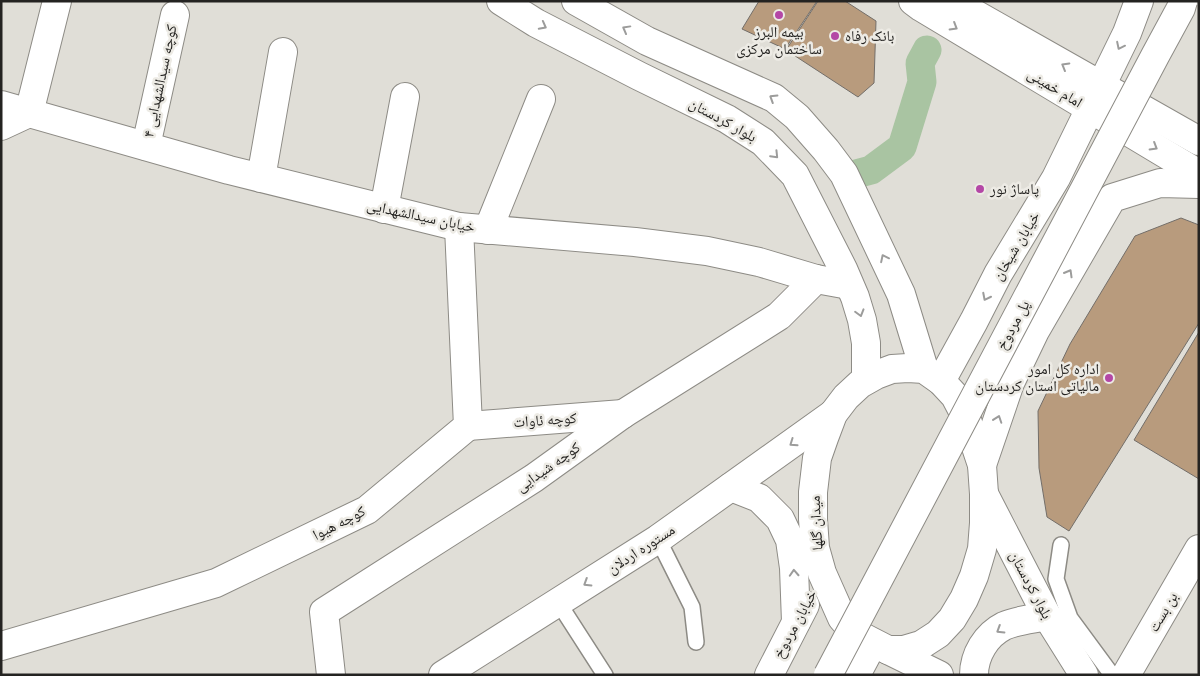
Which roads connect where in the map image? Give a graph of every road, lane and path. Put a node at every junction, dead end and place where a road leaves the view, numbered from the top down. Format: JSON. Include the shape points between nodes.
{"nodes":[{"id":1,"x":57,"y":1,"type":"edge"},
{"id":2,"x":501,"y":1,"type":"edge"},
{"id":3,"x":576,"y":1,"type":"edge"},
{"id":4,"x":913,"y":1,"type":"edge"},
{"id":5,"x":952,"y":1,"type":"edge"},
{"id":6,"x":1140,"y":1,"type":"edge"},
{"id":7,"x":1183,"y":1,"type":"edge"},
{"id":8,"x":175,"y":15,"type":"dead end"},
{"id":9,"x":283,"y":52,"type":"dead end"},
{"id":10,"x":405,"y":97,"type":"dead end"},
{"id":11,"x":1096,"y":97,"type":"junction"},
{"id":12,"x":541,"y":99,"type":"dead end"},
{"id":13,"x":1,"y":105,"type":"edge"},
{"id":14,"x":29,"y":113,"type":"junction"},
{"id":15,"x":1,"y":126,"type":"edge"},
{"id":16,"x":1199,"y":141,"type":"edge"},
{"id":17,"x":146,"y":146,"type":"junction"},
{"id":18,"x":1199,"y":174,"type":"edge"},
{"id":19,"x":262,"y":178,"type":"junction"},
{"id":20,"x":1199,"y":184,"type":"edge"},
{"id":21,"x":384,"y":209,"type":"junction"},
{"id":22,"x":459,"y":227,"type":"junction"},
{"id":23,"x":488,"y":230,"type":"junction"},
{"id":24,"x":816,"y":279,"type":"junction"},
{"id":25,"x":849,"y":285,"type":"junction"},
{"id":26,"x":932,"y":375,"type":"junction"},
{"id":27,"x":866,"y":380,"type":"junction"},
{"id":28,"x":623,"y":414,"type":"junction"},
{"id":29,"x":833,"y":414,"type":"junction"},
{"id":30,"x":468,"y":426,"type":"junction"},
{"id":31,"x":982,"y":465,"type":"junction"},
{"id":32,"x":731,"y":487,"type":"junction"},
{"id":33,"x":984,"y":494,"type":"junction"},
{"id":34,"x":658,"y":538,"type":"junction"},
{"id":35,"x":1061,"y":545,"type":"dead end"},
{"id":36,"x":1199,"y":549,"type":"edge"},
{"id":37,"x":822,"y":573,"type":"junction"},
{"id":38,"x":558,"y":602,"type":"junction"},
{"id":39,"x":1046,"y":616,"type":"junction"},
{"id":40,"x":796,"y":622,"type":"junction"},
{"id":41,"x":696,"y":642,"type":"dead end"},
{"id":42,"x":1,"y":646,"type":"edge"},
{"id":43,"x":881,"y":647,"type":"junction"},
{"id":44,"x":331,"y":675,"type":"edge"},
{"id":45,"x":443,"y":675,"type":"edge"},
{"id":46,"x":606,"y":675,"type":"edge"},
{"id":47,"x":769,"y":675,"type":"edge"},
{"id":48,"x":828,"y":675,"type":"edge"},
{"id":49,"x":856,"y":675,"type":"edge"},
{"id":50,"x":939,"y":675,"type":"edge"},
{"id":51,"x":974,"y":675,"type":"edge"},
{"id":52,"x":1084,"y":675,"type":"edge"},
{"id":53,"x":1112,"y":675,"type":"edge"},
{"id":54,"x":1126,"y":675,"type":"edge"}],
"edges":[{"from":1,"to":14,"type":"main road"},
{"from":2,"to":25,"type":"main road","name":"بلوار کردستان","one_way":true,"via":[[536,23],[727,119],[763,142],[795,176]]},
{"from":26,"to":3,"type":"main road","one_way":true,"via":[[901,294],[844,174],[797,117],[774,98],[647,40]]},
{"from":4,"to":11,"type":"main road","name":"امام خمینی","one_way":true},
{"from":11,"to":5,"type":"main road","name":"امام خمینی","one_way":true},
{"from":6,"to":11,"type":"main road","name":"خیابان شیخان","one_way":true},
{"from":7,"to":48,"type":"main road","name":"پل مردوخ","bridge":true},
{"from":8,"to":17,"type":"main road","name":"کوچه سیدالشهدایی ۴"},
{"from":9,"to":19,"type":"main road"},
{"from":10,"to":21,"type":"main road"},
{"from":11,"to":16,"type":"main road","name":"امام خمینی"},
{"from":11,"to":18,"type":"main road","name":"امام خمینی","one_way":true},
{"from":11,"to":26,"type":"main road","name":"خیابان شیخان","one_way":true,"via":[[1056,178],[998,274],[974,321]]},
{"from":12,"to":23,"type":"main road"},
{"from":13,"to":14,"type":"main road","name":"خیابان سیدالشهدایی"},
{"from":14,"to":15,"type":"main road"},
{"from":14,"to":17,"type":"main road","name":"خیابان سیدالشهدایی"},
{"from":17,"to":19,"type":"main road","name":"خیابان سیدالشهدایی"},
{"from":19,"to":21,"type":"main road","name":"خیابان سیدالشهدایی"},
{"from":31,"to":20,"type":"main road","one_way":true,"via":[[1010,383],[1035,331],[1112,198],[1160,183]]},
{"from":21,"to":22,"type":"main road","name":"خیابان سیدالشهدایی"},
{"from":22,"to":23,"type":"main road","name":"خیابان سیدالشهدایی"},
{"from":22,"to":30,"type":"main road"},
{"from":23,"to":24,"type":"main road","name":"خیابان سیدالشهدایی","via":[[706,251]]},
{"from":24,"to":25,"type":"main road","name":"خیابان سیدالشهدایی"},
{"from":24,"to":28,"type":"main road","name":"کوچه شیدایی","via":[[779,316]]},
{"from":25,"to":27,"type":"main road","name":"بلوار کردستان","one_way":true,"via":[[862,320]]},
{"from":26,"to":27,"type":"main road","name":"میدان گلها","via":[[908,368],[892,369]]},
{"from":26,"to":31,"type":"main road","via":[[955,396],[966,417]]},
{"from":27,"to":29,"type":"main road","name":"میدان گلها"},
{"from":28,"to":30,"type":"main road","name":"کوچه ئاوات"},
{"from":28,"to":44,"type":"main road","name":"کوچه شیدایی","via":[[534,478],[324,612]]},
{"from":29,"to":32,"type":"main road","name":"مستوره اردلان","one_way":true},
{"from":29,"to":37,"type":"main road","name":"میدان گلها","via":[[817,458],[813,492],[815,548]]},
{"from":30,"to":42,"type":"main road","name":"کوچه هیوا","via":[[367,510],[216,584]]},
{"from":31,"to":33,"type":"main road"},
{"from":32,"to":34,"type":"main road","name":"مستوره اردلان"},
{"from":40,"to":32,"type":"main road","one_way":true,"via":[[790,540],[780,519],[759,498]]},
{"from":33,"to":39,"type":"main road","name":"بلوار کردستان"},
{"from":33,"to":43,"type":"main road","via":[[982,549],[974,576],[952,619],[921,645],[904,650]]},
{"from":34,"to":38,"type":"main road","name":"مستوره اردلان","one_way":true},
{"from":34,"to":41,"type":"lane","via":[[692,607]]},
{"from":35,"to":53,"type":"lane","via":[[1056,579],[1070,618]]},
{"from":36,"to":54,"type":"main road","name":"بن بست"},
{"from":37,"to":40,"type":"main road","name":"خیابان مردوخ"},
{"from":37,"to":43,"type":"main road","name":"میدان گلها","via":[[842,618],[856,634]]},
{"from":38,"to":45,"type":"main road","name":"مستوره اردلان"},
{"from":38,"to":46,"type":"lane"},
{"from":39,"to":51,"type":"main road","one_way":true,"via":[[1019,621],[990,637],[980,651]]},
{"from":39,"to":52,"type":"main road","name":"بلوار کردستان"},
{"from":40,"to":47,"type":"main road","name":"خیابان مردوخ"},
{"from":43,"to":49,"type":"main road"},
{"from":43,"to":50,"type":"main road"}]}
